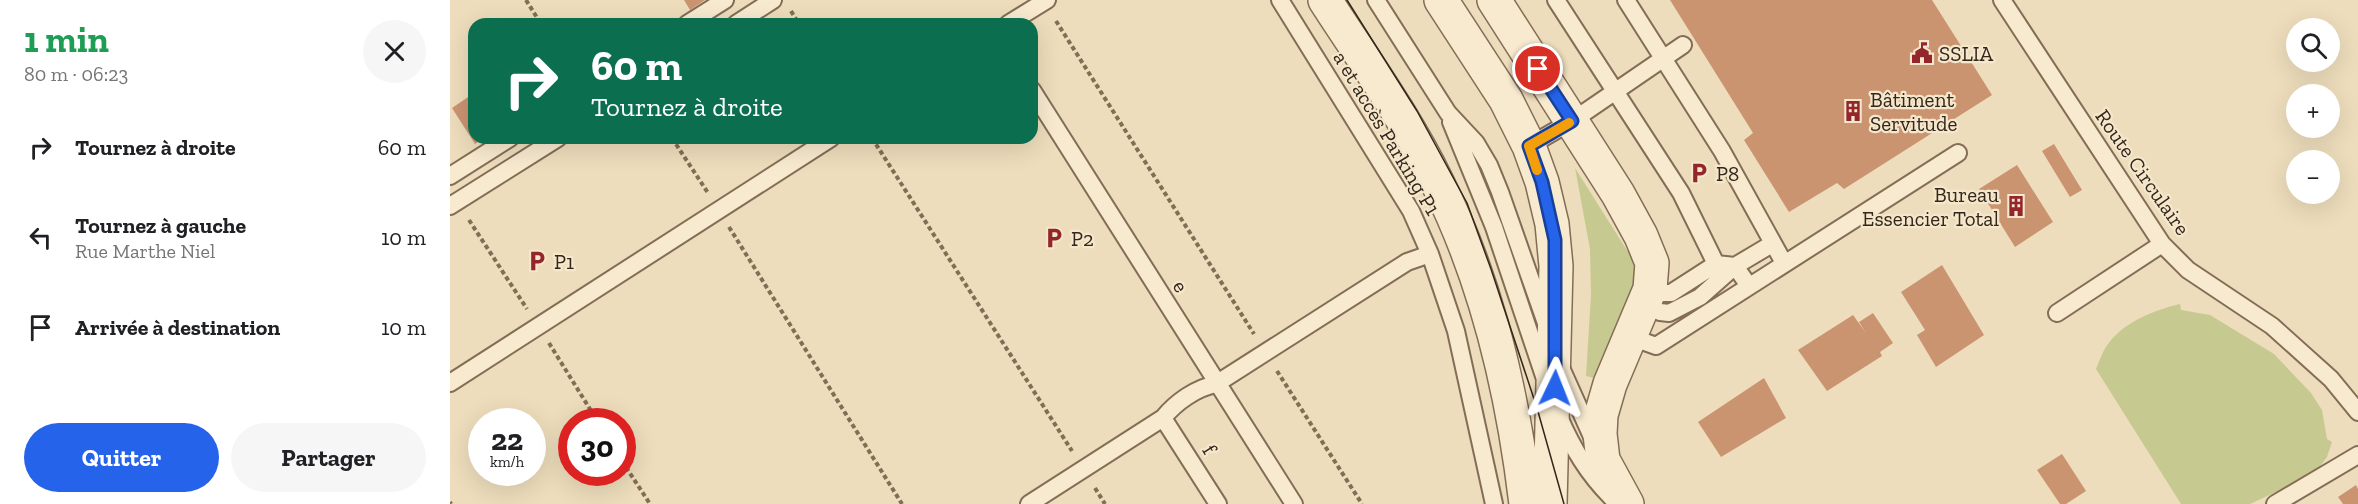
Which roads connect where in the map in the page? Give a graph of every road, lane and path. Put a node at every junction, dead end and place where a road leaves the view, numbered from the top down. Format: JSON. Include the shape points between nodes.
{"nodes":[{"id":1,"x":526,"y":0,"type":"edge"},
{"id":2,"x":724,"y":0,"type":"edge"},
{"id":3,"x":773,"y":0,"type":"edge"},
{"id":4,"x":1280,"y":0,"type":"edge"},
{"id":5,"x":1325,"y":0,"type":"edge"},
{"id":6,"x":1376,"y":0,"type":"edge"},
{"id":7,"x":1441,"y":0,"type":"edge"},
{"id":8,"x":1494,"y":0,"type":"edge"},
{"id":9,"x":1556,"y":0,"type":"edge"},
{"id":10,"x":1626,"y":0,"type":"edge"},
{"id":11,"x":1045,"y":1,"type":"edge"},
{"id":12,"x":2005,"y":1,"type":"edge"},
{"id":13,"x":538,"y":18,"type":"edge"},
{"id":14,"x":696,"y":18,"type":"edge"},
{"id":15,"x":745,"y":18,"type":"edge"},
{"id":16,"x":1018,"y":18,"type":"edge"},
{"id":17,"x":1683,"y":45,"type":"dead end"},
{"id":18,"x":1662,"y":58,"type":"junction"},
{"id":19,"x":1615,"y":92,"type":"junction"},
{"id":20,"x":1038,"y":100,"type":"edge"},
{"id":21,"x":1448,"y":113,"type":"junction"},
{"id":22,"x":1572,"y":121,"type":"junction"},
{"id":23,"x":501,"y":144,"type":"edge"},
{"id":24,"x":548,"y":144,"type":"edge"},
{"id":25,"x":676,"y":144,"type":"edge"},
{"id":26,"x":822,"y":144,"type":"edge"},
{"id":27,"x":876,"y":144,"type":"edge"},
{"id":28,"x":1529,"y":146,"type":"junction"},
{"id":29,"x":1958,"y":153,"type":"dead end"},
{"id":30,"x":450,"y":176,"type":"edge"},
{"id":31,"x":450,"y":206,"type":"edge"},
{"id":32,"x":718,"y":210,"type":"junction"},
{"id":33,"x":1772,"y":244,"type":"junction"},
{"id":34,"x":2162,"y":244,"type":"junction"},
{"id":35,"x":1430,"y":254,"type":"junction"},
{"id":36,"x":1784,"y":263,"type":"junction"},
{"id":37,"x":1716,"y":264,"type":"junction"},
{"id":38,"x":1735,"y":266,"type":"junction"},
{"id":39,"x":1749,"y":286,"type":"junction"},
{"id":40,"x":1647,"y":297,"type":"junction"},
{"id":41,"x":2057,"y":313,"type":"dead end"},
{"id":42,"x":1631,"y":337,"type":"junction"},
{"id":43,"x":1266,"y":352,"type":"junction"},
{"id":44,"x":1556,"y":353,"type":"junction"},
{"id":45,"x":450,"y":383,"type":"edge"},
{"id":46,"x":1216,"y":384,"type":"junction"},
{"id":47,"x":1554,"y":405,"type":"junction"},
{"id":48,"x":2358,"y":412,"type":"edge"},
{"id":49,"x":1163,"y":418,"type":"junction"},
{"id":50,"x":2358,"y":455,"type":"edge"},
{"id":51,"x":1603,"y":460,"type":"junction"},
{"id":52,"x":1083,"y":469,"type":"junction"},
{"id":53,"x":636,"y":482,"type":"edge"},
{"id":54,"x":650,"y":504,"type":"edge"},
{"id":55,"x":902,"y":504,"type":"edge"},
{"id":56,"x":1029,"y":504,"type":"edge"},
{"id":57,"x":1105,"y":504,"type":"edge"},
{"id":58,"x":1218,"y":504,"type":"edge"},
{"id":59,"x":1294,"y":504,"type":"edge"},
{"id":60,"x":1362,"y":504,"type":"edge"},
{"id":61,"x":1494,"y":504,"type":"edge"},
{"id":62,"x":1526,"y":504,"type":"edge"},
{"id":63,"x":1550,"y":504,"type":"edge"},
{"id":64,"x":1618,"y":504,"type":"edge"},
{"id":65,"x":1627,"y":504,"type":"edge"},
{"id":66,"x":2275,"y":504,"type":"edge"}],
"edges":[{"from":1,"to":13,"type":"path"},
{"from":2,"to":14,"type":"lane"},
{"from":3,"to":15,"type":"lane"},
{"from":4,"to":35,"type":"lane","name":"a et accès Parking P1","via":[[1411,211]]},
{"from":5,"to":62,"type":"street","via":[[1419,148],[1450,208],[1505,377]]},
{"from":6,"to":21,"type":"lane"},
{"from":7,"to":28,"type":"street","via":[[1506,100]]},
{"from":8,"to":22,"type":"street"},
{"from":9,"to":19,"type":"lane"},
{"from":10,"to":18,"type":"lane"},
{"from":11,"to":16,"type":"lane"},
{"from":11,"to":43,"type":"path"},
{"from":12,"to":34,"type":"lane","name":"Route Circulaire"},
{"from":17,"to":18,"type":"lane"},
{"from":18,"to":19,"type":"lane"},
{"from":18,"to":33,"type":"lane","via":[[1722,151]]},
{"from":19,"to":22,"type":"lane"},
{"from":19,"to":37,"type":"lane","via":[[1681,194]]},
{"from":20,"to":46,"type":"lane","name":"e"},
{"from":21,"to":44,"type":"lane","via":[[1476,143],[1489,165]]},
{"from":21,"to":47,"type":"lane","via":[[1494,227]]},
{"from":22,"to":28,"type":"lane"},
{"from":22,"to":40,"type":"street","via":[[1641,236],[1652,263]]},
{"from":23,"to":30,"type":"lane"},
{"from":24,"to":31,"type":"lane"},
{"from":25,"to":32,"type":"path"},
{"from":26,"to":32,"type":"lane"},
{"from":27,"to":52,"type":"path"},
{"from":28,"to":44,"type":"street","via":[[1555,240]]},
{"from":29,"to":36,"type":"lane"},
{"from":32,"to":45,"type":"lane"},
{"from":32,"to":55,"type":"path"},
{"from":33,"to":36,"type":"lane"},
{"from":33,"to":38,"type":"lane"},
{"from":34,"to":41,"type":"lane"},
{"from":34,"to":48,"type":"lane","name":"Route Circulaire","via":[[2188,270],[2272,326],[2331,379]]},
{"from":35,"to":43,"type":"lane","via":[[1407,262]]},
{"from":35,"to":61,"type":"lane","name":"a et accès Parking P1","via":[[1456,331]]},
{"from":36,"to":39,"type":"lane"},
{"from":37,"to":38,"type":"lane"},
{"from":37,"to":40,"type":"lane","via":[[1671,293]]},
{"from":38,"to":39,"type":"lane"},
{"from":38,"to":40,"type":"lane","via":[[1700,297],[1669,313],[1660,312]]},
{"from":39,"to":42,"type":"lane","via":[[1656,346]]},
{"from":40,"to":42,"type":"street"},
{"from":42,"to":51,"type":"street","via":[[1601,415]]},
{"from":43,"to":46,"type":"lane"},
{"from":43,"to":60,"type":"path"},
{"from":44,"to":47,"type":"street"},
{"from":44,"to":51,"type":"lane"},
{"from":46,"to":49,"type":"lane","via":[[1173,406]]},
{"from":46,"to":59,"type":"lane","name":"e"},
{"from":47,"to":63,"type":"street"},
{"from":47,"to":64,"type":"lane","via":[[1577,456],[1595,482]]},
{"from":49,"to":52,"type":"lane"},
{"from":49,"to":58,"type":"lane","name":"f"},
{"from":50,"to":66,"type":"lane"},
{"from":51,"to":65,"type":"street"},
{"from":52,"to":56,"type":"lane"},
{"from":52,"to":57,"type":"path"},
{"from":53,"to":54,"type":"path"}]}
